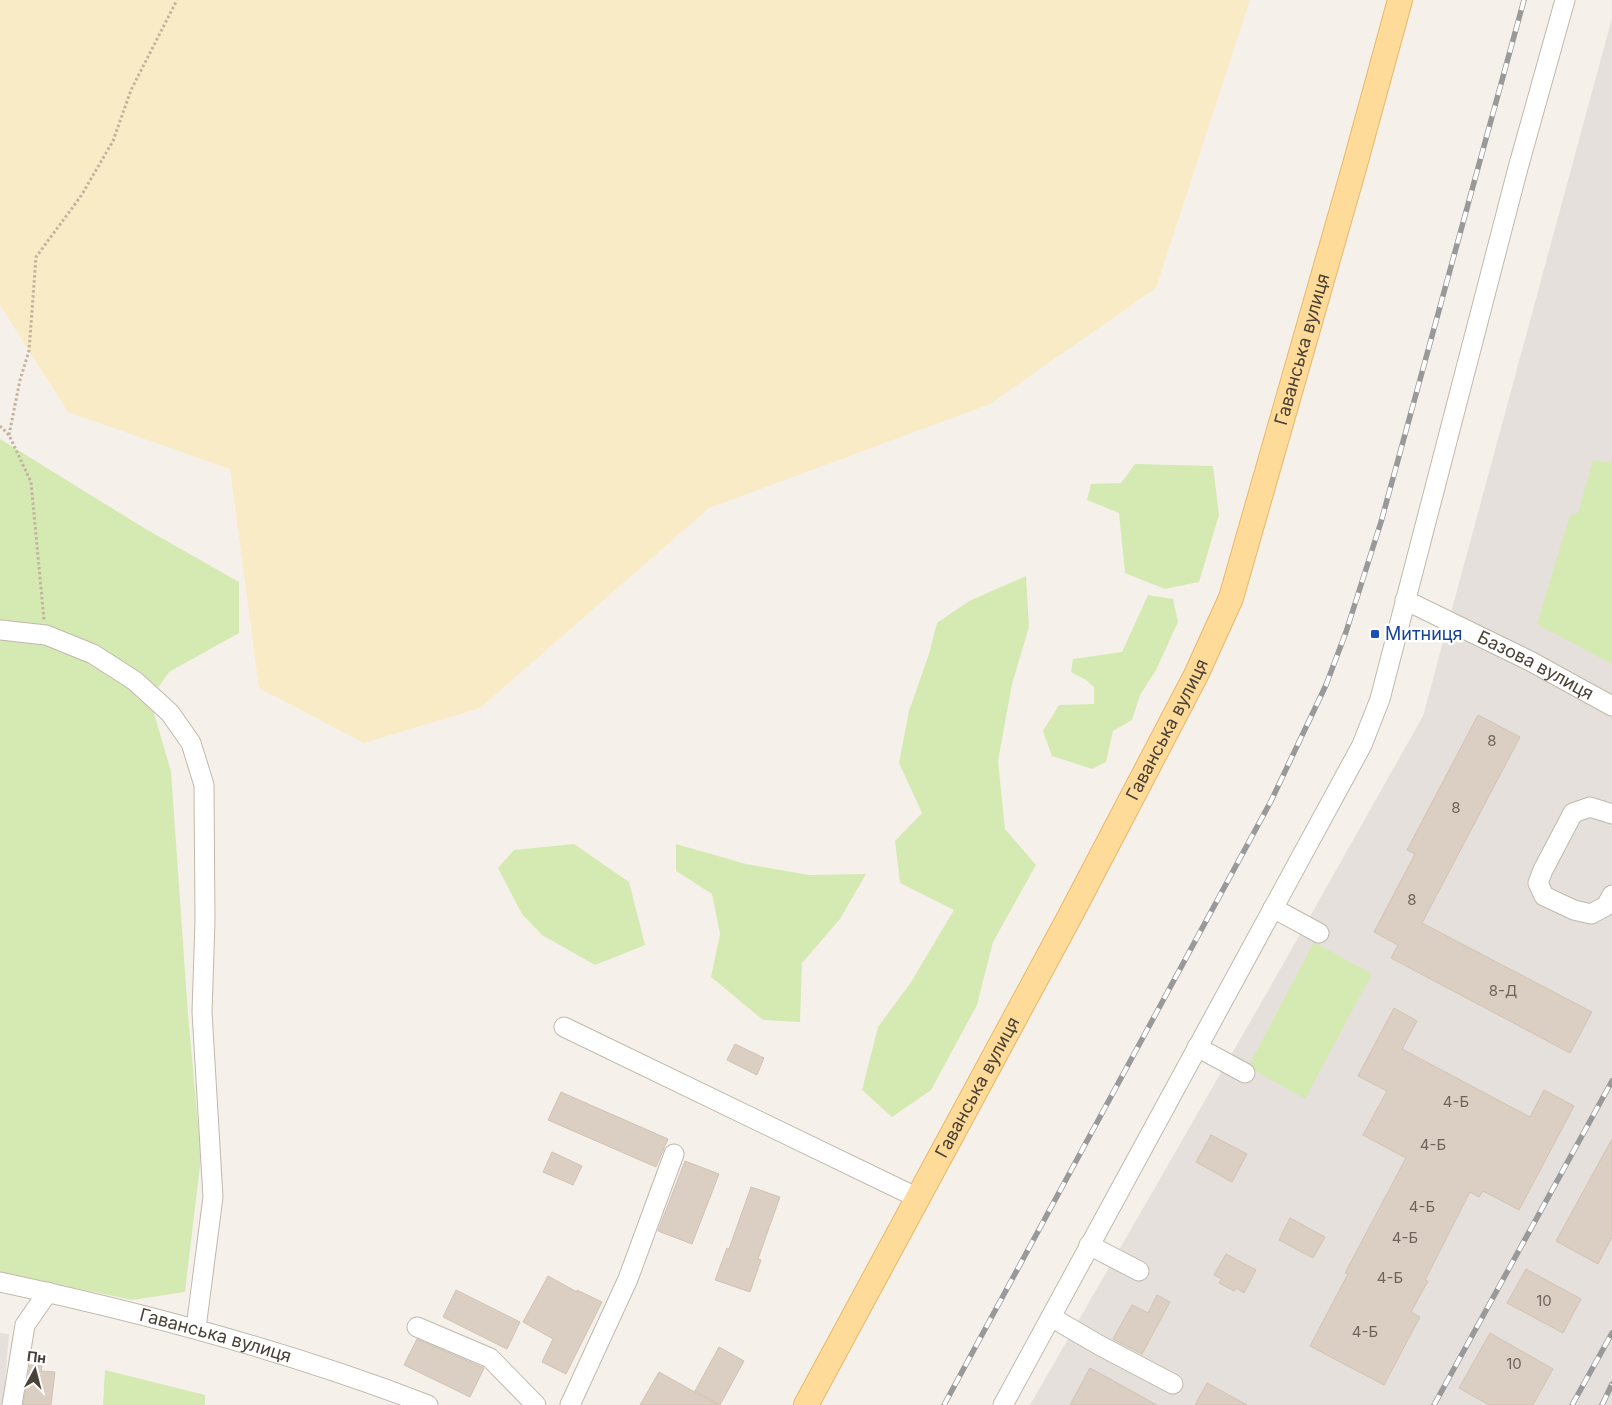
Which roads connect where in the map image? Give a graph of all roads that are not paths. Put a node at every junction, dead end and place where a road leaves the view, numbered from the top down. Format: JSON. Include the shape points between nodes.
{"nodes":[{"id":1,"x":1400,"y":0,"type":"edge"},
{"id":2,"x":1565,"y":0,"type":"edge"},
{"id":3,"x":1404,"y":600,"type":"junction"},
{"id":4,"x":0,"y":630,"type":"edge"},
{"id":5,"x":1612,"y":706,"type":"edge"},
{"id":6,"x":1610,"y":808,"type":"edge"},
{"id":7,"x":1612,"y":895,"type":"edge"},
{"id":8,"x":1273,"y":908,"type":"junction"},
{"id":9,"x":1319,"y":933,"type":"dead end"},
{"id":10,"x":564,"y":1027,"type":"dead end"},
{"id":11,"x":1197,"y":1047,"type":"junction"},
{"id":12,"x":1245,"y":1072,"type":"dead end"},
{"id":13,"x":674,"y":1154,"type":"dead end"},
{"id":14,"x":918,"y":1198,"type":"junction"},
{"id":15,"x":1090,"y":1245,"type":"junction"},
{"id":16,"x":1139,"y":1271,"type":"dead end"},
{"id":17,"x":0,"y":1282,"type":"edge"},
{"id":18,"x":48,"y":1292,"type":"junction"},
{"id":19,"x":1051,"y":1317,"type":"junction"},
{"id":20,"x":417,"y":1327,"type":"dead end"},
{"id":21,"x":196,"y":1328,"type":"junction"},
{"id":22,"x":1173,"y":1384,"type":"dead end"},
{"id":23,"x":12,"y":1405,"type":"edge"},
{"id":24,"x":428,"y":1405,"type":"edge"},
{"id":25,"x":536,"y":1405,"type":"edge"},
{"id":26,"x":570,"y":1405,"type":"edge"},
{"id":27,"x":806,"y":1405,"type":"edge"},
{"id":28,"x":1003,"y":1405,"type":"edge"}],
"edges":[{"from":1,"to":14,"type":"main road","name":"Гаванська вулиця","via":[[1231,598],[1196,675]]},
{"from":2,"to":3,"type":"street"},
{"from":3,"to":5,"type":"street","name":"Базова вулиця"},
{"from":3,"to":8,"type":"street","via":[[1380,699],[1362,745]]},
{"from":4,"to":21,"type":"street","via":[[46,635],[93,654],[135,681],[170,713],[192,742],[204,785],[202,1012],[213,1197]]},
{"from":6,"to":7,"type":"street","via":[[1590,807],[1573,813],[1538,883],[1544,896],[1591,914],[1606,906]]},
{"from":8,"to":9,"type":"street"},
{"from":8,"to":11,"type":"street"},
{"from":10,"to":14,"type":"street"},
{"from":11,"to":12,"type":"street"},
{"from":11,"to":15,"type":"street"},
{"from":13,"to":26,"type":"street","via":[[628,1279]]},
{"from":14,"to":27,"type":"main road","name":"Гаванська вулиця"},
{"from":15,"to":16,"type":"street"},
{"from":15,"to":19,"type":"street"},
{"from":17,"to":18,"type":"street","name":"Гаванська вулиця"},
{"from":18,"to":21,"type":"street","name":"Гаванська вулиця"},
{"from":18,"to":23,"type":"street","via":[[26,1326]]},
{"from":19,"to":22,"type":"street"},
{"from":19,"to":28,"type":"street"},
{"from":20,"to":25,"type":"street","via":[[490,1358]]},
{"from":21,"to":24,"type":"street","name":"Гаванська вулиця","via":[[366,1381]]}]}
